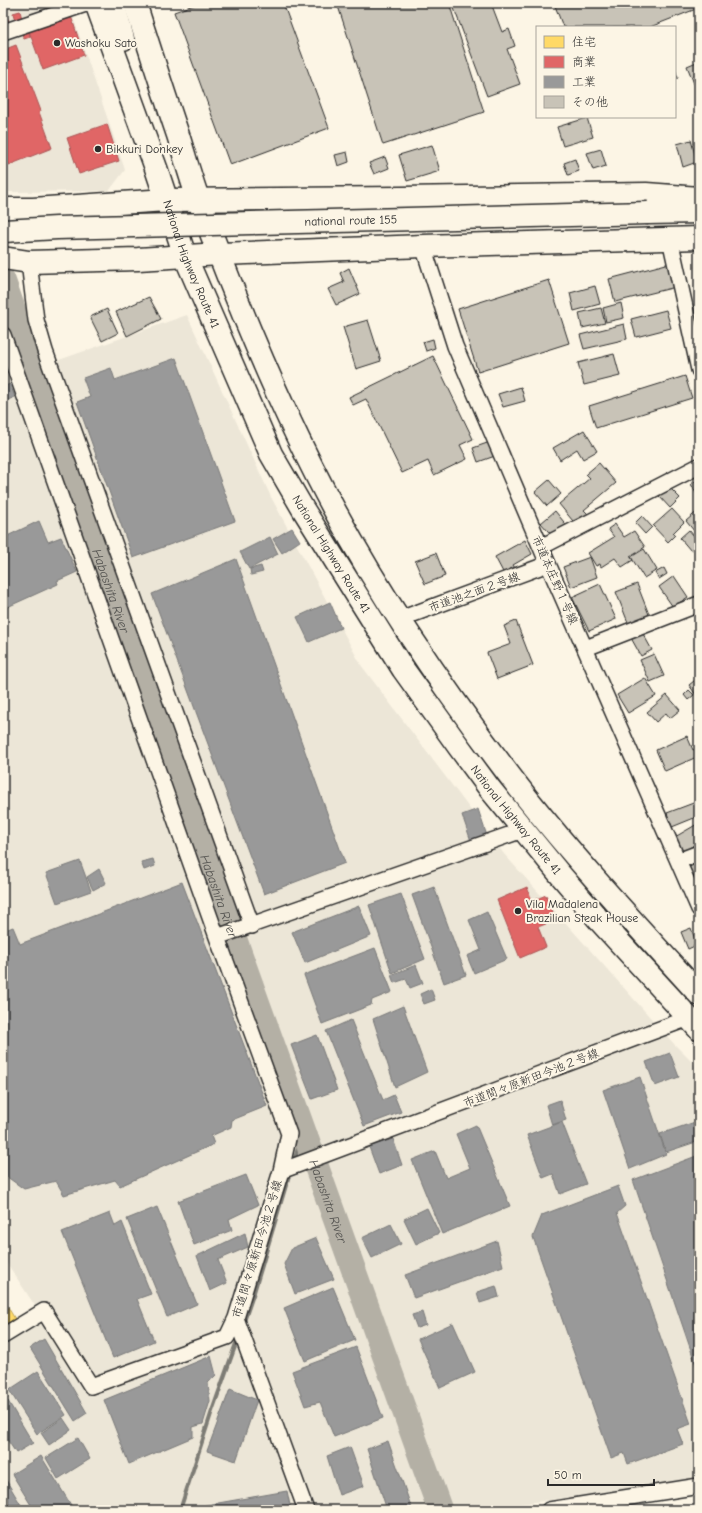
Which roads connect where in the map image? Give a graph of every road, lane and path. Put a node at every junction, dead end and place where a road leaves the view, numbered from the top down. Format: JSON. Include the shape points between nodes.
{"nodes":[{"id":1,"x":89,"y":3,"type":"edge"},
{"id":2,"x":96,"y":3,"type":"edge"},
{"id":3,"x":113,"y":3,"type":"edge"},
{"id":4,"x":135,"y":3,"type":"edge"},
{"id":5,"x":3,"y":32,"type":"edge"},
{"id":6,"x":699,"y":198,"type":"edge"},
{"id":7,"x":166,"y":200,"type":"junction"},
{"id":8,"x":198,"y":200,"type":"junction"},
{"id":9,"x":699,"y":202,"type":"edge"},
{"id":10,"x":648,"y":208,"type":"junction"},
{"id":11,"x":4,"y":209,"type":"edge"},
{"id":12,"x":699,"y":212,"type":"edge"},
{"id":13,"x":3,"y":231,"type":"edge"},
{"id":14,"x":699,"y":238,"type":"edge"},
{"id":15,"x":670,"y":239,"type":"junction"},
{"id":16,"x":423,"y":246,"type":"junction"},
{"id":17,"x":220,"y":254,"type":"junction"},
{"id":18,"x":185,"y":256,"type":"junction"},
{"id":19,"x":3,"y":258,"type":"edge"},
{"id":20,"x":29,"y":262,"type":"junction"},
{"id":21,"x":3,"y":335,"type":"edge"},
{"id":22,"x":699,"y":370,"type":"edge"},
{"id":23,"x":699,"y":466,"type":"edge"},
{"id":24,"x":541,"y":547,"type":"junction"},
{"id":25,"x":548,"y":564,"type":"junction"},
{"id":26,"x":699,"y":604,"type":"edge"},
{"id":27,"x":400,"y":619,"type":"junction"},
{"id":28,"x":586,"y":648,"type":"junction"},
{"id":29,"x":523,"y":830,"type":"junction"},
{"id":30,"x":699,"y":853,"type":"edge"},
{"id":31,"x":678,"y":861,"type":"junction"},
{"id":32,"x":699,"y":909,"type":"edge"},
{"id":33,"x":252,"y":926,"type":"junction"},
{"id":34,"x":217,"y":937,"type":"junction"},
{"id":35,"x":699,"y":994,"type":"edge"},
{"id":36,"x":694,"y":1024,"type":"edge"},
{"id":37,"x":281,"y":1171,"type":"junction"},
{"id":38,"x":236,"y":1318,"type":"junction"},
{"id":39,"x":3,"y":1336,"type":"edge"},
{"id":40,"x":699,"y":1486,"type":"edge"},
{"id":41,"x":306,"y":1510,"type":"edge"},
{"id":42,"x":549,"y":1510,"type":"edge"}],
"edges":[{"from":1,"to":5,"type":"street"},
{"from":2,"to":7,"type":"highway","name":"National Highway Route 41"},
{"from":3,"to":7,"type":"highway","via":[[123,38],[169,163]]},
{"from":4,"to":8,"type":"highway","name":"National Highway Route 41"},
{"from":6,"to":8,"type":"highway","via":[[646,194]]},
{"from":7,"to":8,"type":"highway"},
{"from":7,"to":11,"type":"highway"},
{"from":7,"to":18,"type":"highway","name":"National Highway Route 41"},
{"from":8,"to":17,"type":"highway","name":"National Highway Route 41"},
{"from":9,"to":10,"type":"highway","name":"national route 155"},
{"from":10,"to":11,"type":"highway","name":"national route 155","via":[[144,215]]},
{"from":10,"to":12,"type":"highway","name":"national route 155"},
{"from":10,"to":13,"type":"highway","name":"national route 155","bridge":true},
{"from":14,"to":15,"type":"highway"},
{"from":15,"to":16,"type":"highway"},
{"from":15,"to":22,"type":"street"},
{"from":16,"to":17,"type":"highway"},
{"from":16,"to":24,"type":"street","name":"市道本庄野１号線","via":[[455,346]]},
{"from":17,"to":18,"type":"highway"},
{"from":17,"to":27,"type":"highway","name":"National Highway Route 41","via":[[252,337],[312,465],[339,517]]},
{"from":18,"to":20,"type":"highway"},
{"from":18,"to":29,"type":"highway","name":"National Highway Route 41","via":[[270,454],[403,669],[458,747]]},
{"from":19,"to":20,"type":"highway"},
{"from":20,"to":33,"type":"street","via":[[36,320],[45,352]]},
{"from":21,"to":34,"type":"street"},
{"from":23,"to":24,"type":"street"},
{"from":24,"to":25,"type":"street","name":"市道本庄野１号線"},
{"from":25,"to":27,"type":"street","name":"市道池之面２号線"},
{"from":25,"to":28,"type":"street","name":"市道本庄野１号線"},
{"from":26,"to":28,"type":"street"},
{"from":27,"to":35,"type":"highway","name":"National Highway Route 41","via":[[452,697],[528,799],[610,897]]},
{"from":28,"to":31,"type":"street","name":"市道本庄野１号線"},
{"from":29,"to":33,"type":"street"},
{"from":29,"to":36,"type":"highway","name":"National Highway Route 41","via":[[599,920]]},
{"from":30,"to":31,"type":"street"},
{"from":31,"to":32,"type":"street","name":"市道本庄野１号線"},
{"from":33,"to":34,"type":"street"},
{"from":34,"to":37,"type":"street","via":[[289,1134]]},
{"from":36,"to":37,"type":"street","name":"市道間々原新田今池２号線"},
{"from":37,"to":38,"type":"street","name":"市道間々原新田今池２号線"},
{"from":38,"to":39,"type":"street","name":"市道間々原新田今池２号線","via":[[227,1336],[91,1386],[44,1312]]},
{"from":38,"to":41,"type":"street"},
{"from":40,"to":42,"type":"street"}]}
